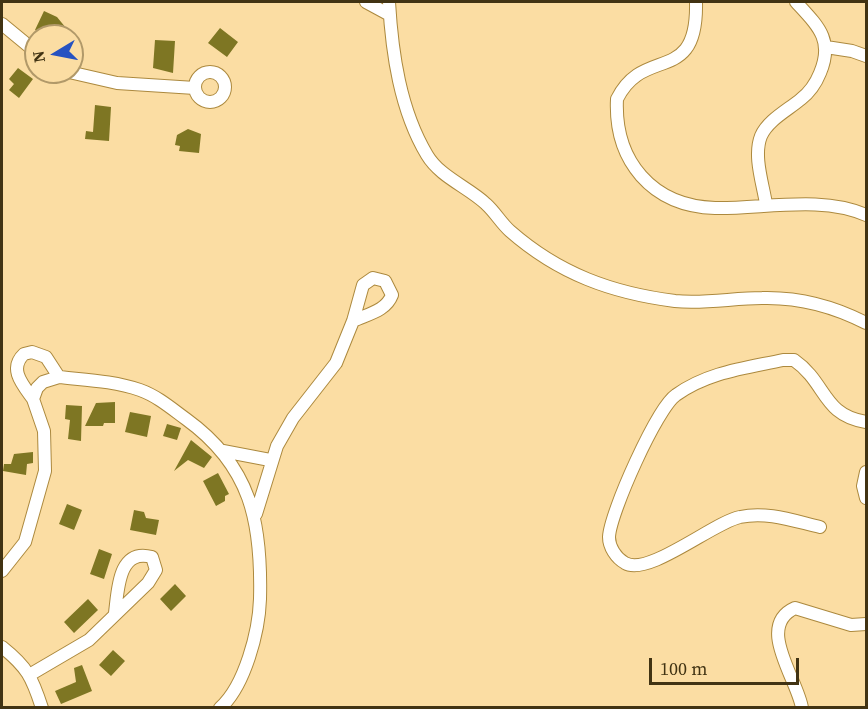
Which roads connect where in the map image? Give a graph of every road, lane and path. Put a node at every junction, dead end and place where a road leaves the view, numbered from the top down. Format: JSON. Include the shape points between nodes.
{"nodes":[{"id":1,"x":366,"y":2,"type":"edge"},
{"id":2,"x":389,"y":2,"type":"edge"},
{"id":3,"x":696,"y":2,"type":"edge"},
{"id":4,"x":796,"y":2,"type":"edge"},
{"id":5,"x":390,"y":15,"type":"junction"},
{"id":6,"x":2,"y":24,"type":"edge"},
{"id":7,"x":24,"y":42,"type":"edge"},
{"id":8,"x":826,"y":47,"type":"junction"},
{"id":9,"x":867,"y":56,"type":"edge"},
{"id":10,"x":84,"y":75,"type":"edge"},
{"id":11,"x":195,"y":88,"type":"dead end"},
{"id":12,"x":766,"y":204,"type":"junction"},
{"id":13,"x":867,"y":215,"type":"edge"},
{"id":14,"x":353,"y":321,"type":"dead end"},
{"id":15,"x":867,"y":323,"type":"edge"},
{"id":16,"x":59,"y":377,"type":"junction"},
{"id":17,"x":33,"y":399,"type":"junction"},
{"id":18,"x":867,"y":422,"type":"edge"},
{"id":19,"x":224,"y":451,"type":"junction"},
{"id":20,"x":270,"y":460,"type":"junction"},
{"id":21,"x":867,"y":472,"type":"edge"},
{"id":22,"x":867,"y":498,"type":"edge"},
{"id":23,"x":255,"y":515,"type":"junction"},
{"id":24,"x":820,"y":527,"type":"dead end"},
{"id":25,"x":2,"y":571,"type":"edge"},
{"id":26,"x":115,"y":613,"type":"junction"},
{"id":27,"x":867,"y":624,"type":"edge"},
{"id":28,"x":2,"y":647,"type":"edge"},
{"id":29,"x":31,"y":674,"type":"junction"},
{"id":30,"x":42,"y":708,"type":"edge"},
{"id":31,"x":220,"y":708,"type":"edge"},
{"id":32,"x":802,"y":708,"type":"edge"}],
"edges":[{"from":1,"to":5,"type":"street"},
{"from":2,"to":5,"type":"street"},
{"from":3,"to":12,"type":"street","via":[[697,27],[684,51],[644,71],[622,88],[616,111],[622,146],[644,181],[687,204],[716,208]]},
{"from":4,"to":8,"type":"street","via":[[811,18]]},
{"from":5,"to":15,"type":"street","via":[[394,59],[426,154],[435,166],[486,204],[512,233],[564,268],[619,291],[697,302],[764,298],[808,301]]},
{"from":6,"to":7,"type":"street"},
{"from":8,"to":9,"type":"street"},
{"from":8,"to":12,"type":"street","via":[[827,57],[810,91],[761,135],[758,157]]},
{"from":10,"to":11,"type":"street","via":[[117,83]]},
{"from":12,"to":13,"type":"street","via":[[840,207]]},
{"from":14,"to":20,"type":"street","via":[[336,363],[293,418]]},
{"from":16,"to":17,"type":"street","via":[[43,382]]},
{"from":16,"to":17,"type":"street","via":[[46,357],[32,352],[24,354],[16,365],[17,373]]},
{"from":16,"to":19,"type":"street","via":[[113,383],[153,395]]},
{"from":17,"to":25,"type":"street","via":[[44,430],[45,471],[25,542]]},
{"from":18,"to":24,"type":"street","via":[[836,411],[817,381],[794,360],[701,380],[675,396],[655,421],[609,536],[614,554],[632,565],[670,552],[739,517],[767,514]]},
{"from":19,"to":20,"type":"street"},
{"from":19,"to":23,"type":"street","via":[[240,477]]},
{"from":20,"to":23,"type":"street"},
{"from":21,"to":22,"type":"street","via":[[863,486]]},
{"from":23,"to":31,"type":"street","via":[[261,584],[257,635]]},
{"from":26,"to":26,"type":"street","via":[[154,576],[152,557],[143,554],[127,562],[121,574]]},
{"from":26,"to":29,"type":"street","via":[[89,640]]},
{"from":27,"to":32,"type":"street","via":[[851,625],[795,608],[783,616],[778,624],[779,645]]},
{"from":28,"to":29,"type":"street"},
{"from":29,"to":30,"type":"street"}]}
